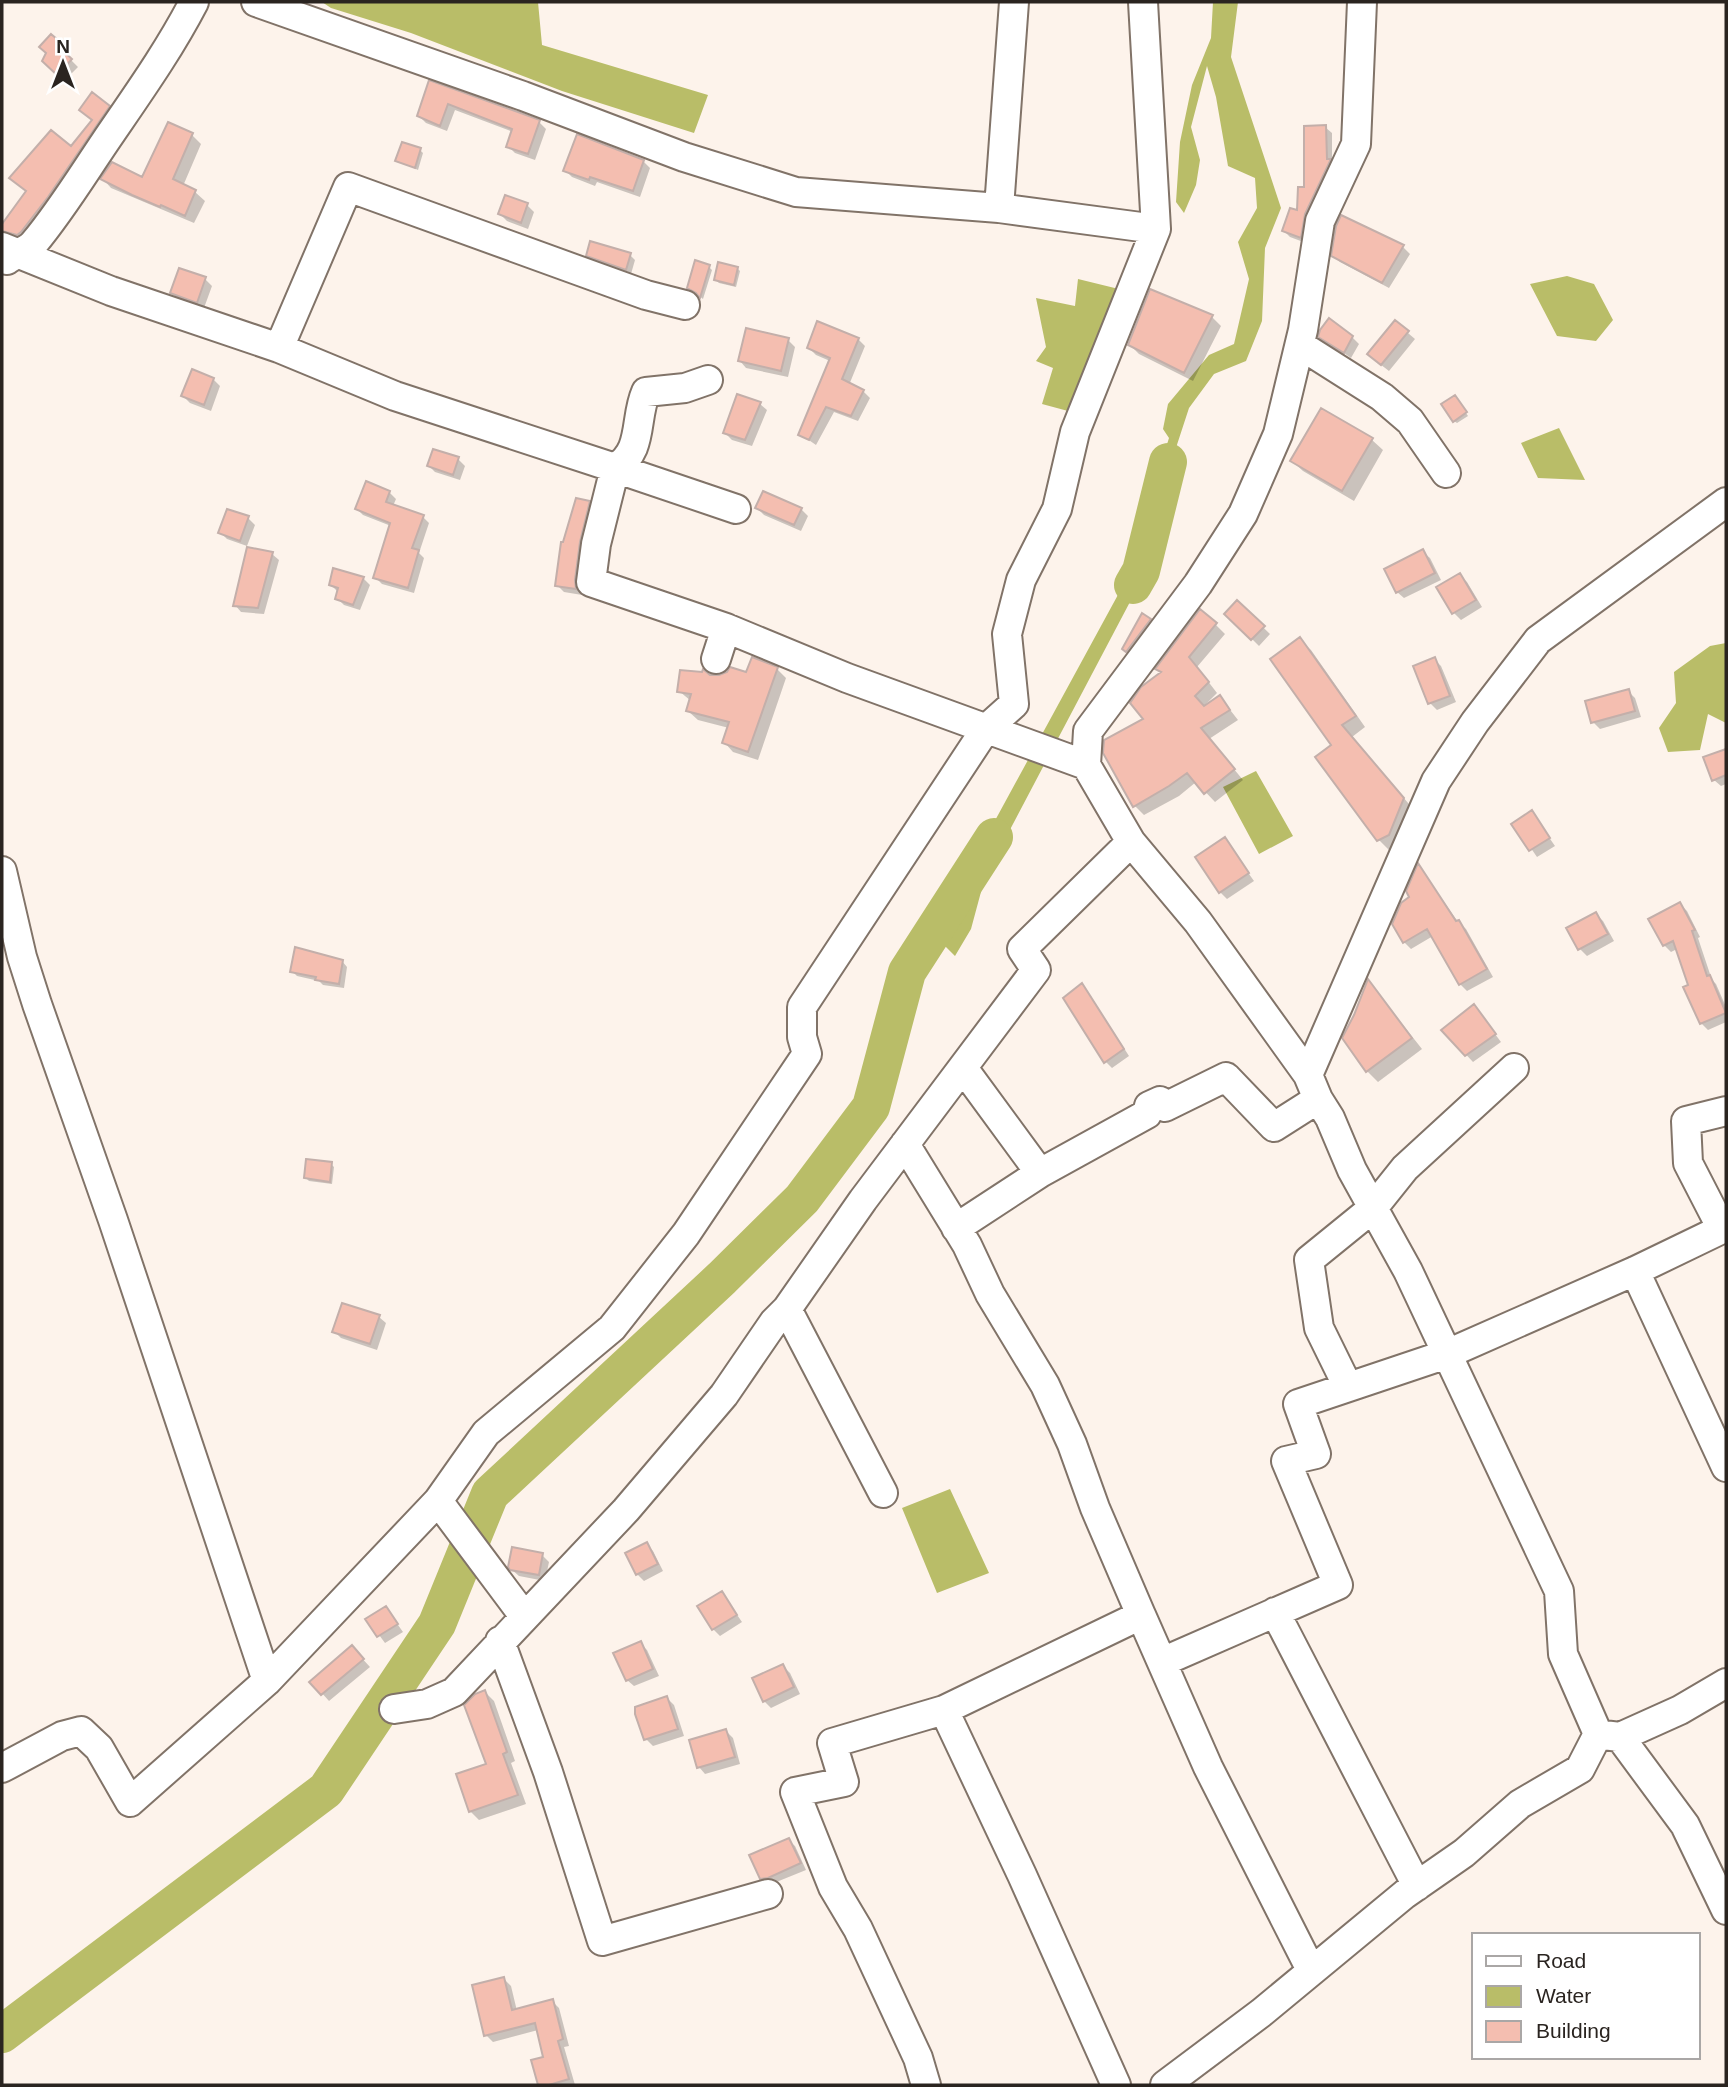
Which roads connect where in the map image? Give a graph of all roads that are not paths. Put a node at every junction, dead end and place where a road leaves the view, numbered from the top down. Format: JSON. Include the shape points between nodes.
{"nodes":[{"id":1,"x":194,"y":2,"type":"edge"},
{"id":2,"x":256,"y":2,"type":"edge"},
{"id":3,"x":1014,"y":2,"type":"edge"},
{"id":4,"x":1143,"y":2,"type":"edge"},
{"id":5,"x":1362,"y":2,"type":"edge"},
{"id":6,"x":999,"y":208,"type":"junction"},
{"id":7,"x":1156,"y":229,"type":"junction"},
{"id":8,"x":6,"y":255,"type":"edge"},
{"id":9,"x":685,"y":305,"type":"dead end"},
{"id":10,"x":1300,"y":345,"type":"junction"},
{"id":11,"x":278,"y":348,"type":"junction"},
{"id":12,"x":708,"y":380,"type":"dead end"},
{"id":13,"x":615,"y":468,"type":"junction"},
{"id":14,"x":1446,"y":472,"type":"dead end"},
{"id":15,"x":1726,"y":502,"type":"edge"},
{"id":16,"x":736,"y":509,"type":"dead end"},
{"id":17,"x":726,"y":628,"type":"junction"},
{"id":18,"x":716,"y":659,"type":"dead end"},
{"id":19,"x":985,"y":730,"type":"junction"},
{"id":20,"x":1086,"y":765,"type":"junction"},
{"id":21,"x":1131,"y":842,"type":"junction"},
{"id":22,"x":2,"y":871,"type":"edge"},
{"id":23,"x":963,"y":1068,"type":"junction"},
{"id":24,"x":1514,"y":1069,"type":"dead end"},
{"id":25,"x":1313,"y":1087,"type":"junction"},
{"id":26,"x":1726,"y":1111,"type":"edge"},
{"id":27,"x":905,"y":1144,"type":"junction"},
{"id":28,"x":1040,"y":1173,"type":"junction"},
{"id":29,"x":1373,"y":1208,"type":"junction"},
{"id":30,"x":956,"y":1228,"type":"junction"},
{"id":31,"x":1636,"y":1271,"type":"junction"},
{"id":32,"x":787,"y":1309,"type":"junction"},
{"id":33,"x":1447,"y":1354,"type":"junction"},
{"id":34,"x":1348,"y":1387,"type":"junction"},
{"id":35,"x":1726,"y":1466,"type":"edge"},
{"id":36,"x":883,"y":1493,"type":"dead end"},
{"id":37,"x":438,"y":1502,"type":"junction"},
{"id":38,"x":1275,"y":1612,"type":"junction"},
{"id":39,"x":1142,"y":1615,"type":"junction"},
{"id":40,"x":524,"y":1616,"type":"junction"},
{"id":41,"x":500,"y":1641,"type":"junction"},
{"id":42,"x":1162,"y":1662,"type":"junction"},
{"id":43,"x":267,"y":1681,"type":"junction"},
{"id":44,"x":1726,"y":1683,"type":"edge"},
{"id":45,"x":394,"y":1709,"type":"dead end"},
{"id":46,"x":944,"y":1710,"type":"junction"},
{"id":47,"x":1609,"y":1736,"type":"junction"},
{"id":48,"x":2,"y":1768,"type":"edge"},
{"id":49,"x":1417,"y":1886,"type":"junction"},
{"id":50,"x":768,"y":1894,"type":"dead end"},
{"id":51,"x":1726,"y":1910,"type":"edge"},
{"id":52,"x":1311,"y":1970,"type":"junction"},
{"id":53,"x":926,"y":2085,"type":"edge"},
{"id":54,"x":1116,"y":2085,"type":"edge"},
{"id":55,"x":1165,"y":2085,"type":"edge"}],
"edges":[{"from":1,"to":8,"type":"street","via":[[148,83],[32,246]]},
{"from":2,"to":6,"type":"street","via":[[684,157],[796,192]]},
{"from":3,"to":6,"type":"street"},
{"from":4,"to":7,"type":"street"},
{"from":5,"to":10,"type":"street","via":[[1356,144],[1321,222]]},
{"from":6,"to":7,"type":"street"},
{"from":7,"to":19,"type":"street","via":[[1075,432],[1058,509],[1021,580],[1007,634],[1014,704]]},
{"from":8,"to":11,"type":"street"},
{"from":9,"to":11,"type":"street","via":[[348,187]]},
{"from":10,"to":14,"type":"street","via":[[1382,397],[1410,421]]},
{"from":10,"to":20,"type":"street","via":[[1278,434],[1243,514],[1198,584],[1088,731]]},
{"from":11,"to":13,"type":"street","via":[[395,396]]},
{"from":12,"to":13,"type":"street","via":[[646,392],[628,460]]},
{"from":13,"to":16,"type":"street"},
{"from":13,"to":17,"type":"street","via":[[591,582]]},
{"from":15,"to":25,"type":"street","via":[[1538,640],[1475,722],[1436,781]]},
{"from":17,"to":18,"type":"street"},
{"from":17,"to":19,"type":"street"},
{"from":19,"to":20,"type":"street"},
{"from":19,"to":37,"type":"street","via":[[802,1007],[807,1054],[686,1234],[612,1328],[486,1433]]},
{"from":20,"to":21,"type":"street"},
{"from":21,"to":23,"type":"street","via":[[1022,949],[1036,970]]},
{"from":21,"to":25,"type":"street","via":[[1198,922]]},
{"from":22,"to":43,"type":"street","via":[[37,1004]]},
{"from":23,"to":27,"type":"street"},
{"from":23,"to":28,"type":"street"},
{"from":24,"to":29,"type":"street","via":[[1405,1168]]},
{"from":25,"to":28,"type":"street","via":[[1274,1128],[1226,1077],[1165,1107],[1160,1101],[1149,1106],[1147,1114]]},
{"from":25,"to":29,"type":"street"},
{"from":26,"to":31,"type":"street","via":[[1686,1121],[1688,1163],[1722,1229]]},
{"from":27,"to":30,"type":"street"},
{"from":27,"to":32,"type":"street"},
{"from":28,"to":30,"type":"street"},
{"from":29,"to":33,"type":"street"},
{"from":29,"to":34,"type":"street","via":[[1309,1260],[1319,1328]]},
{"from":30,"to":39,"type":"street","via":[[989,1294],[1045,1385]]},
{"from":31,"to":33,"type":"street"},
{"from":31,"to":35,"type":"street"},
{"from":32,"to":36,"type":"street"},
{"from":32,"to":40,"type":"street","via":[[689,1437]]},
{"from":33,"to":34,"type":"street"},
{"from":33,"to":47,"type":"street","via":[[1559,1591],[1563,1654]]},
{"from":34,"to":38,"type":"street","via":[[1298,1404],[1316,1454],[1286,1461],[1338,1585]]},
{"from":37,"to":40,"type":"street"},
{"from":37,"to":43,"type":"street"},
{"from":38,"to":42,"type":"street"},
{"from":38,"to":49,"type":"street"},
{"from":39,"to":42,"type":"street"},
{"from":39,"to":46,"type":"street"},
{"from":40,"to":41,"type":"street"},
{"from":41,"to":45,"type":"street","via":[[454,1692],[427,1704]]},
{"from":41,"to":50,"type":"street","via":[[602,1941]]},
{"from":42,"to":52,"type":"street","via":[[1208,1767]]},
{"from":43,"to":48,"type":"street","via":[[130,1802],[99,1748],[81,1731],[62,1736]]},
{"from":44,"to":47,"type":"street","via":[[1680,1710]]},
{"from":46,"to":53,"type":"street","via":[[832,1743],[844,1782],[795,1791],[833,1887],[858,1929]]},
{"from":46,"to":54,"type":"street"},
{"from":47,"to":49,"type":"street","via":[[1580,1769],[1520,1804]]},
{"from":47,"to":51,"type":"street","via":[[1685,1825]]},
{"from":49,"to":52,"type":"street"},
{"from":52,"to":55,"type":"street"}]}
